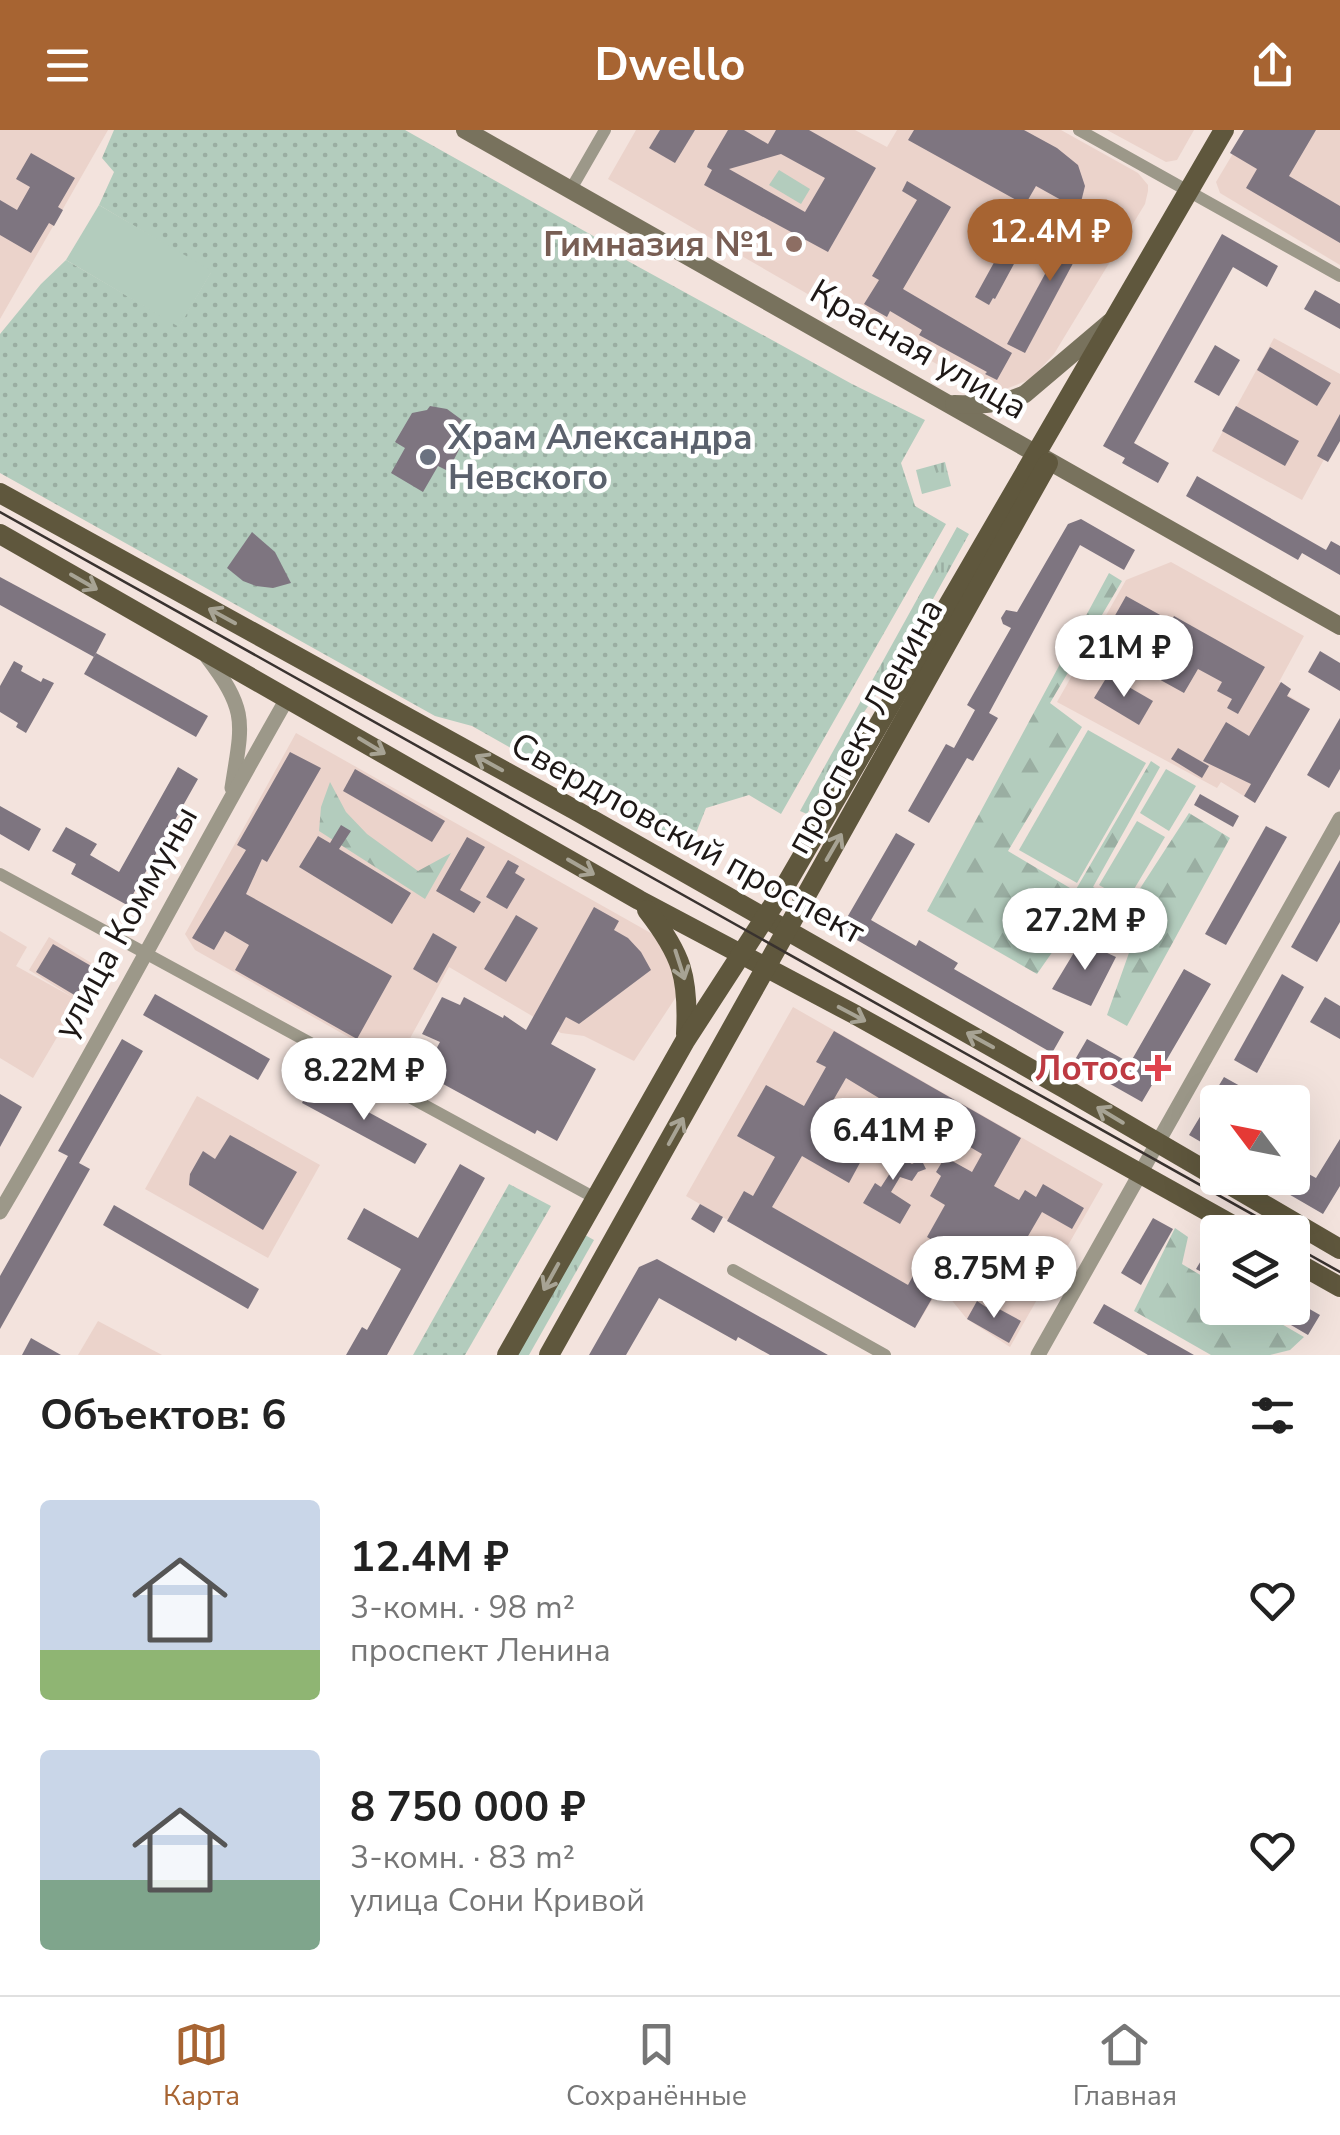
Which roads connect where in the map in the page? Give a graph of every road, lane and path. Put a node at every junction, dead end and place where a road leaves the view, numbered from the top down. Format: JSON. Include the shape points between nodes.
{"nodes":[{"id":1,"x":465,"y":130,"type":"edge"},
{"id":2,"x":605,"y":130,"type":"edge"},
{"id":3,"x":1079,"y":130,"type":"edge"},
{"id":4,"x":1224,"y":130,"type":"edge"},
{"id":5,"x":1236,"y":130,"type":"edge"},
{"id":6,"x":571,"y":189,"type":"junction"},
{"id":7,"x":1194,"y":194,"type":"junction"},
{"id":8,"x":1340,"y":276,"type":"edge"},
{"id":9,"x":1118,"y":316,"type":"junction"},
{"id":10,"x":949,"y":404,"type":"junction"},
{"id":11,"x":1044,"y":458,"type":"junction"},
{"id":12,"x":0,"y":493,"type":"edge"},
{"id":13,"x":0,"y":534,"type":"edge"},
{"id":14,"x":1340,"y":626,"type":"edge"},
{"id":15,"x":201,"y":650,"type":"junction"},
{"id":16,"x":308,"y":664,"type":"junction"},
{"id":17,"x":288,"y":697,"type":"junction"},
{"id":18,"x":231,"y":798,"type":"junction"},
{"id":19,"x":1340,"y":819,"type":"edge"},
{"id":20,"x":0,"y":874,"type":"edge"},
{"id":21,"x":639,"y":900,"type":"junction"},
{"id":22,"x":764,"y":919,"type":"junction"},
{"id":23,"x":786,"y":932,"type":"junction"},
{"id":24,"x":743,"y":955,"type":"junction"},
{"id":25,"x":146,"y":956,"type":"junction"},
{"id":26,"x":766,"y":967,"type":"junction"},
{"id":27,"x":685,"y":1042,"type":"junction"},
{"id":28,"x":1156,"y":1143,"type":"junction"},
{"id":29,"x":1140,"y":1172,"type":"junction"},
{"id":30,"x":595,"y":1198,"type":"junction"},
{"id":31,"x":0,"y":1212,"type":"edge"},
{"id":32,"x":1215,"y":1215,"type":"edge"},
{"id":33,"x":628,"y":1216,"type":"junction"},
{"id":34,"x":1340,"y":1249,"type":"edge"},
{"id":35,"x":732,"y":1270,"type":"dead end"},
{"id":36,"x":1310,"y":1270,"type":"edge"},
{"id":37,"x":1340,"y":1287,"type":"edge"},
{"id":38,"x":507,"y":1355,"type":"edge"},
{"id":39,"x":549,"y":1355,"type":"edge"},
{"id":40,"x":885,"y":1355,"type":"edge"},
{"id":41,"x":1038,"y":1355,"type":"edge"}],
"edges":[{"from":1,"to":6,"type":"main road","name":"Красная улица"},
{"from":2,"to":6,"type":"street"},
{"from":3,"to":7,"type":"street"},
{"from":4,"to":7,"type":"main road","name":"проспект Ленина"},
{"from":5,"to":7,"type":"main road","name":"проспект Ленина"},
{"from":6,"to":10,"type":"main road","name":"Красная улица"},
{"from":7,"to":8,"type":"street"},
{"from":7,"to":9,"type":"main road","name":"проспект Ленина"},
{"from":7,"to":11,"type":"main road","name":"проспект Ленина"},
{"from":9,"to":10,"type":"main road","via":[[1025,394],[986,405]]},
{"from":9,"to":11,"type":"main road","name":"проспект Ленина"},
{"from":10,"to":11,"type":"main road","name":"Красная улица"},
{"from":11,"to":14,"type":"main road","name":"Красная улица"},
{"from":11,"to":22,"type":"main road","name":"проспект Ленина"},
{"from":23,"to":11,"type":"main road","name":"проспект Ленина","one_way":true},
{"from":16,"to":12,"type":"main road","name":"Свердловский проспект","one_way":true},
{"from":13,"to":15,"type":"main road","one_way":true},
{"from":15,"to":17,"type":"main road"},
{"from":15,"to":18,"type":"street","via":[[224,680],[240,718]]},
{"from":16,"to":17,"type":"main road","name":"улица Коммуны"},
{"from":22,"to":16,"type":"main road","name":"Свердловский проспект","one_way":true},
{"from":17,"to":18,"type":"street","name":"улица Коммуны"},
{"from":17,"to":21,"type":"main road","one_way":true},
{"from":18,"to":25,"type":"street","name":"улица Коммуны"},
{"from":19,"to":28,"type":"street"},
{"from":20,"to":25,"type":"street"},
{"from":21,"to":24,"type":"main road"},
{"from":21,"to":27,"type":"main road","one_way":true,"via":[[680,958],[688,1004]]},
{"from":22,"to":23,"type":"main road","name":"Свердловский проспект"},
{"from":22,"to":24,"type":"main road","name":"проспект Ленина"},
{"from":23,"to":26,"type":"main road","name":"проспект Ленина"},
{"from":28,"to":23,"type":"main road","name":"Свердловский проспект","one_way":true},
{"from":24,"to":26,"type":"main road"},
{"from":24,"to":27,"type":"main road","name":"проспект Ленина"},
{"from":25,"to":30,"type":"street"},
{"from":25,"to":31,"type":"street","name":"улица Коммуны"},
{"from":26,"to":29,"type":"main road","one_way":true},
{"from":33,"to":26,"type":"main road","name":"проспект Ленина","one_way":true},
{"from":27,"to":30,"type":"main road","name":"проспект Ленина"},
{"from":28,"to":29,"type":"street"},
{"from":28,"to":34,"type":"main road","name":"Свердловский проспект"},
{"from":29,"to":32,"type":"main road"},
{"from":29,"to":41,"type":"street"},
{"from":30,"to":33,"type":"main road"},
{"from":30,"to":38,"type":"main road","name":"проспект Ленина","one_way":true},
{"from":33,"to":39,"type":"main road","name":"проспект Ленина"},
{"from":35,"to":40,"type":"street"},
{"from":36,"to":37,"type":"main road"}]}
